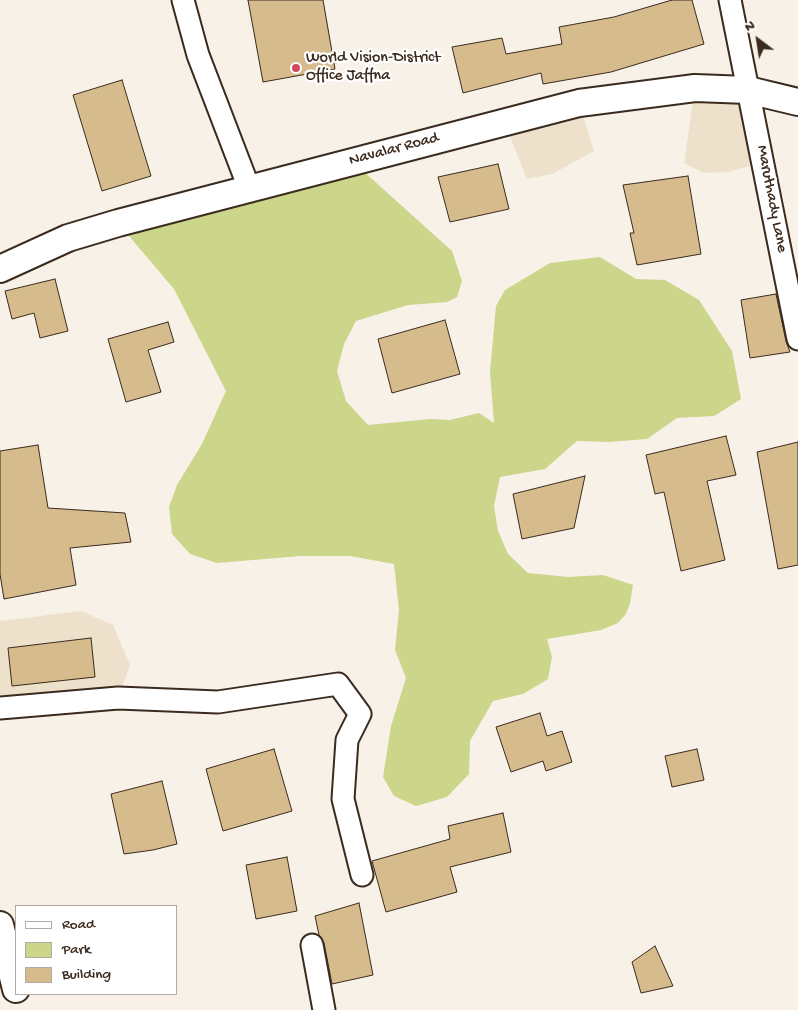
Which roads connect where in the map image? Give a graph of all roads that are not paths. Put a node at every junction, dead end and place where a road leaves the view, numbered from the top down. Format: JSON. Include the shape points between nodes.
{"nodes":[{"id":1,"x":183,"y":0,"type":"edge"},
{"id":2,"x":730,"y":0,"type":"edge"},
{"id":3,"x":748,"y":90,"type":"junction"},
{"id":4,"x":798,"y":102,"type":"edge"},
{"id":5,"x":249,"y":188,"type":"junction"},
{"id":6,"x":0,"y":270,"type":"edge"},
{"id":7,"x":798,"y":339,"type":"edge"},
{"id":8,"x":0,"y":708,"type":"edge"},
{"id":9,"x":362,"y":874,"type":"dead end"},
{"id":10,"x":0,"y":925,"type":"edge"},
{"id":11,"x":312,"y":945,"type":"dead end"},
{"id":12,"x":15,"y":985,"type":"edge"},
{"id":13,"x":18,"y":995,"type":"edge"},
{"id":14,"x":22,"y":1010,"type":"edge"},
{"id":15,"x":324,"y":1010,"type":"edge"}],
"edges":[{"from":1,"to":5,"type":"street","via":[[198,55]]},
{"from":2,"to":3,"type":"street","name":"Maruthady Lane"},
{"from":3,"to":4,"type":"street","name":"Navalar Road"},
{"from":3,"to":5,"type":"street","name":"Navalar Road","via":[[695,88],[579,103]]},
{"from":3,"to":7,"type":"street","name":"Maruthady Lane"},
{"from":5,"to":6,"type":"street","name":"Navalar Road","via":[[68,238]]},
{"from":8,"to":9,"type":"street","via":[[118,698],[218,702],[338,684],[360,714],[346,740],[343,799]]},
{"from":10,"to":12,"type":"street"},
{"from":11,"to":15,"type":"street"},
{"from":13,"to":14,"type":"street"}]}
